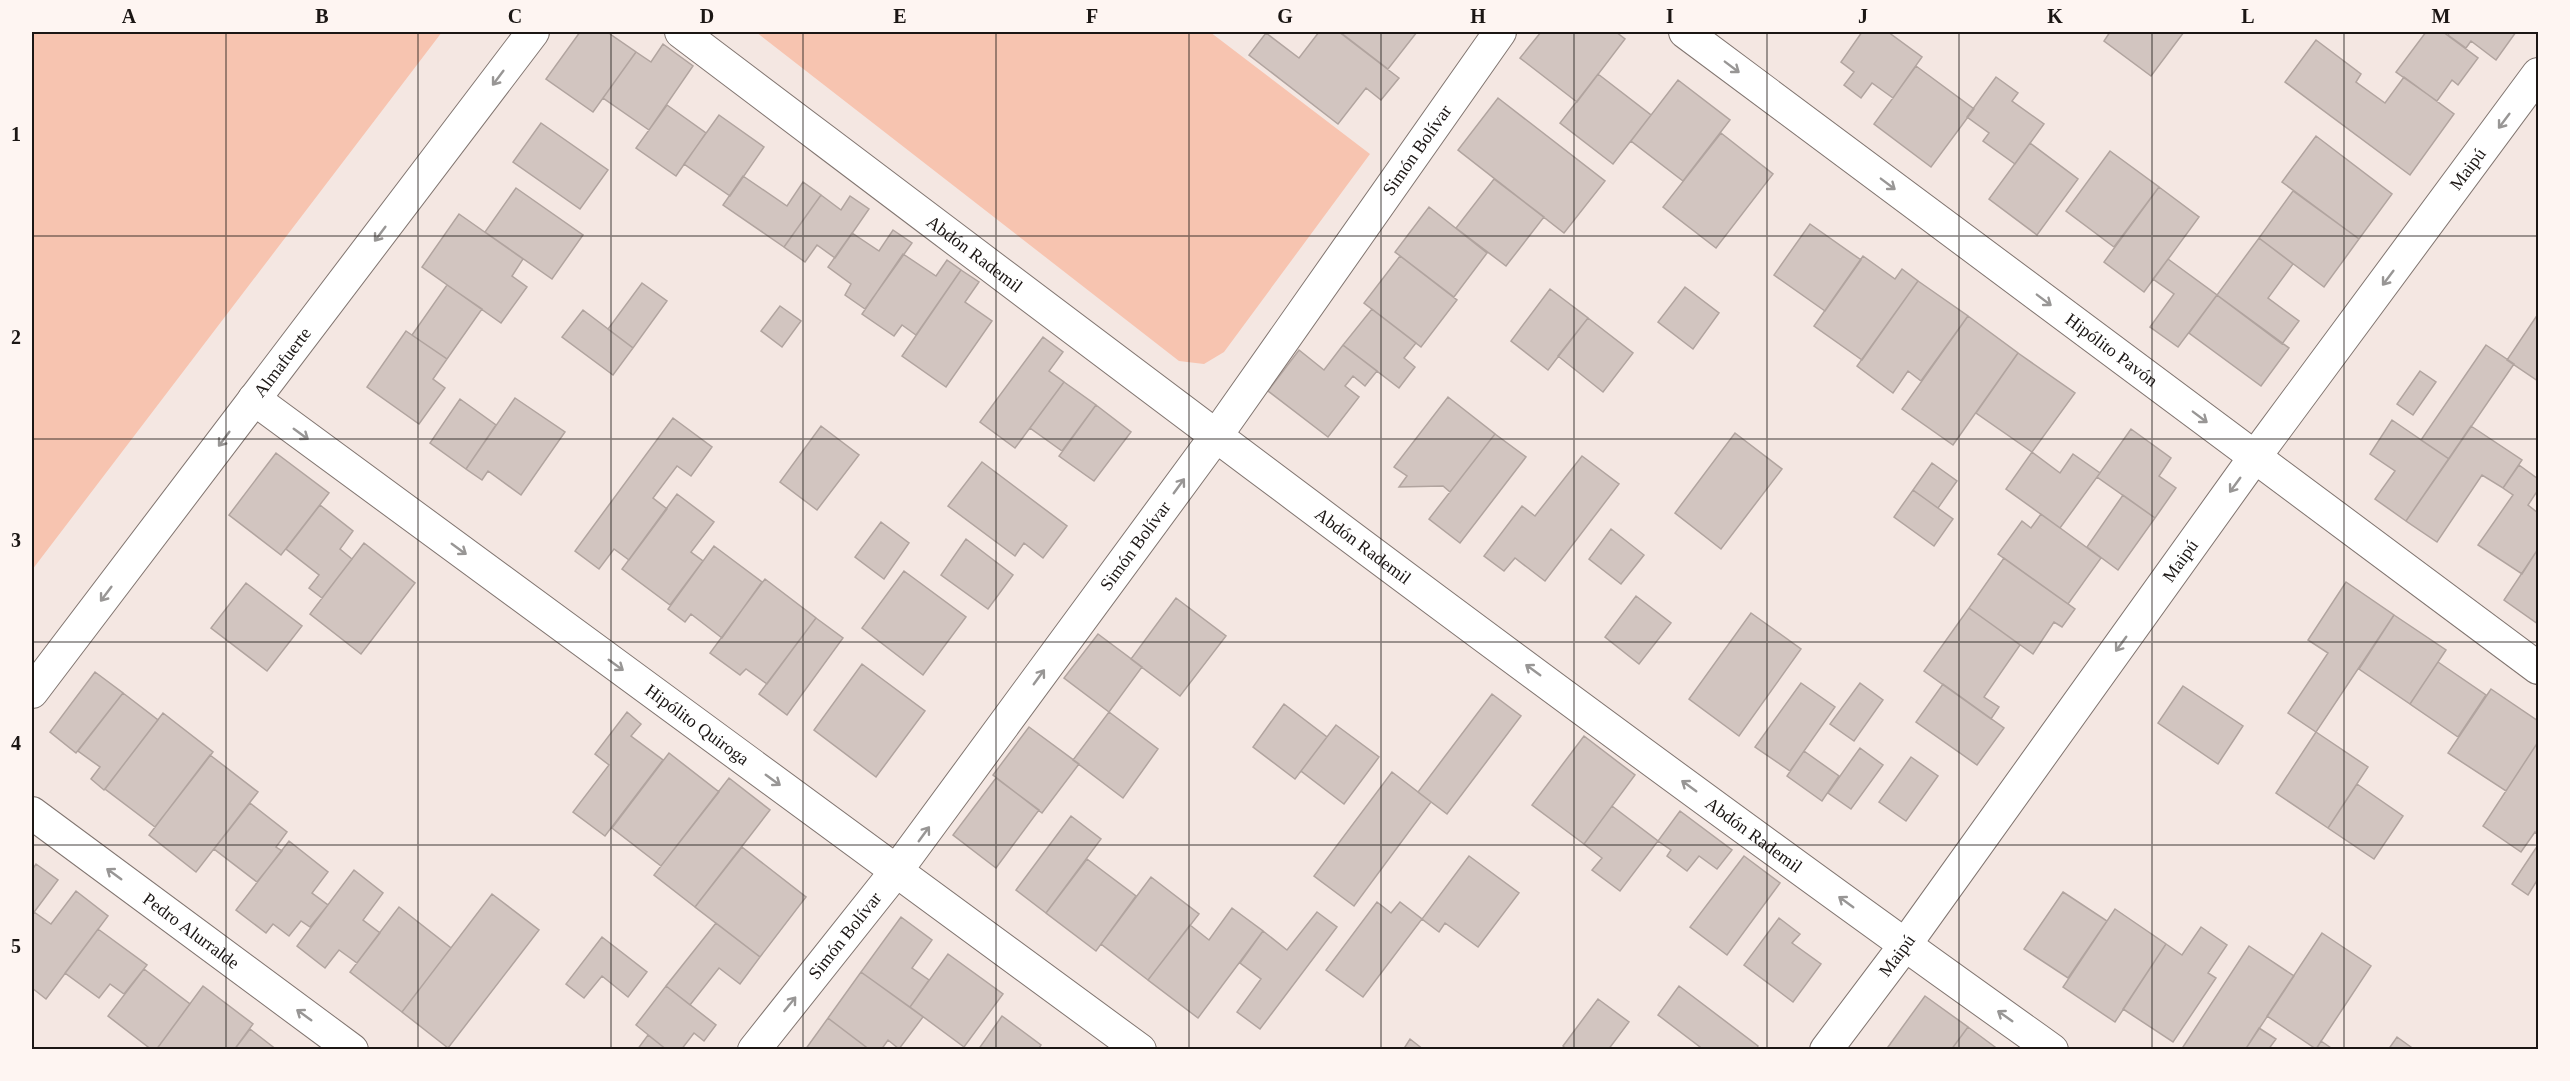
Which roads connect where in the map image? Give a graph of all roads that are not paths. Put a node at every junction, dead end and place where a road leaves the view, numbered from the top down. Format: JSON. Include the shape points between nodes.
{"nodes":[{"id":1,"x":533,"y":32,"type":"edge"},
{"id":2,"x":681,"y":32,"type":"edge"},
{"id":3,"x":1500,"y":32,"type":"edge"},
{"id":4,"x":1685,"y":32,"type":"edge"},
{"id":5,"x":2538,"y":74,"type":"edge"},
{"id":6,"x":254,"y":399,"type":"junction"},
{"id":7,"x":1216,"y":436,"type":"junction"},
{"id":8,"x":2254,"y":458,"type":"junction"},
{"id":9,"x":2538,"y":668,"type":"edge"},
{"id":10,"x":32,"y":692,"type":"edge"},
{"id":11,"x":32,"y":813,"type":"edge"},
{"id":12,"x":897,"y":870,"type":"junction"},
{"id":13,"x":1905,"y":945,"type":"junction"},
{"id":14,"x":352,"y":1050,"type":"edge"},
{"id":15,"x":754,"y":1050,"type":"edge"},
{"id":16,"x":1140,"y":1050,"type":"edge"},
{"id":17,"x":1826,"y":1050,"type":"edge"},
{"id":18,"x":2052,"y":1050,"type":"edge"}],
"edges":[{"from":1,"to":6,"type":"street","name":"Almafuerte","one_way":true},
{"from":2,"to":7,"type":"street","name":"Abdón Rademil"},
{"from":3,"to":7,"type":"street","name":"Simón Bolívar"},
{"from":4,"to":8,"type":"street","name":"Hipólito Pavón","one_way":true},
{"from":5,"to":8,"type":"street","name":"Maipú","one_way":true},
{"from":6,"to":10,"type":"street","name":"Almafuerte","one_way":true},
{"from":6,"to":12,"type":"street","name":"Hipólito Quiroga","one_way":true},
{"from":12,"to":7,"type":"street","name":"Simón Bolívar","one_way":true},
{"from":13,"to":7,"type":"street","name":"Abdón Rademil","one_way":true},
{"from":8,"to":9,"type":"street","name":"Hipólito Pavón"},
{"from":8,"to":13,"type":"street","name":"Maipú","one_way":true},
{"from":14,"to":11,"type":"street","name":"Pedro Alurralde","one_way":true},
{"from":15,"to":12,"type":"street","name":"Simón Bolívar","one_way":true},
{"from":12,"to":16,"type":"street","name":"Hipólito Quiroga"},
{"from":13,"to":17,"type":"street","name":"Maipú"},
{"from":18,"to":13,"type":"street","name":"Abdón Rademil","one_way":true}]}
